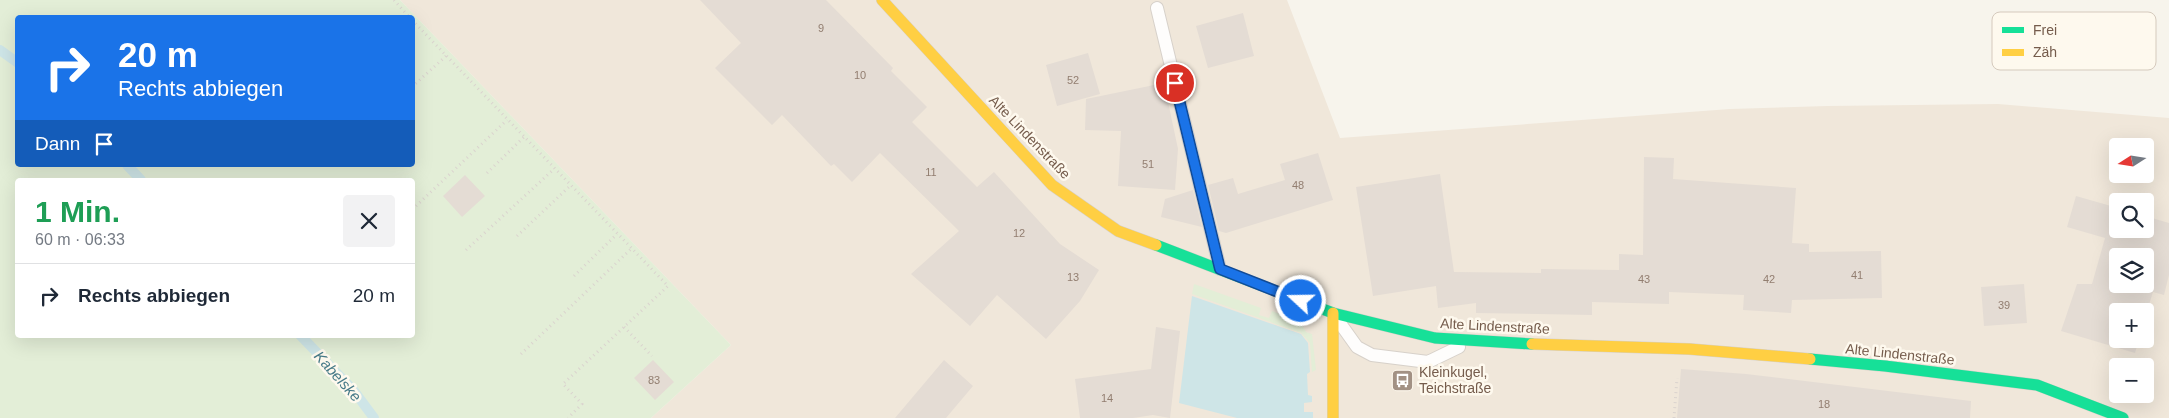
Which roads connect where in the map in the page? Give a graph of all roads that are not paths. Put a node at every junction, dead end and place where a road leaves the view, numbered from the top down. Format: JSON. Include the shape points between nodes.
{"nodes":[{"id":1,"x":882,"y":0,"type":"edge"},
{"id":2,"x":1157,"y":8,"type":"dead end"},
{"id":3,"x":1220,"y":269,"type":"junction"},
{"id":4,"x":1333,"y":313,"type":"junction"},
{"id":5,"x":1479,"y":342,"type":"junction"},
{"id":6,"x":1333,"y":418,"type":"edge"},
{"id":7,"x":2123,"y":418,"type":"edge"}],
"edges":[{"from":1,"to":3,"type":"street","name":"Alte Lindenstraße","via":[[1052,184],[1118,231]]},
{"from":2,"to":3,"type":"lane"},
{"from":3,"to":4,"type":"street","name":"Alte Lindenstraße"},
{"from":4,"to":5,"type":"street","name":"Alte Lindenstraße","via":[[1435,338]]},
{"from":4,"to":5,"type":"lane","via":[[1357,347],[1372,355],[1428,362],[1454,348]]},
{"from":4,"to":6,"type":"street"},
{"from":5,"to":7,"type":"street","name":"Alte Lindenstraße","via":[[1689,349],[1885,366],[2037,385]]}]}
